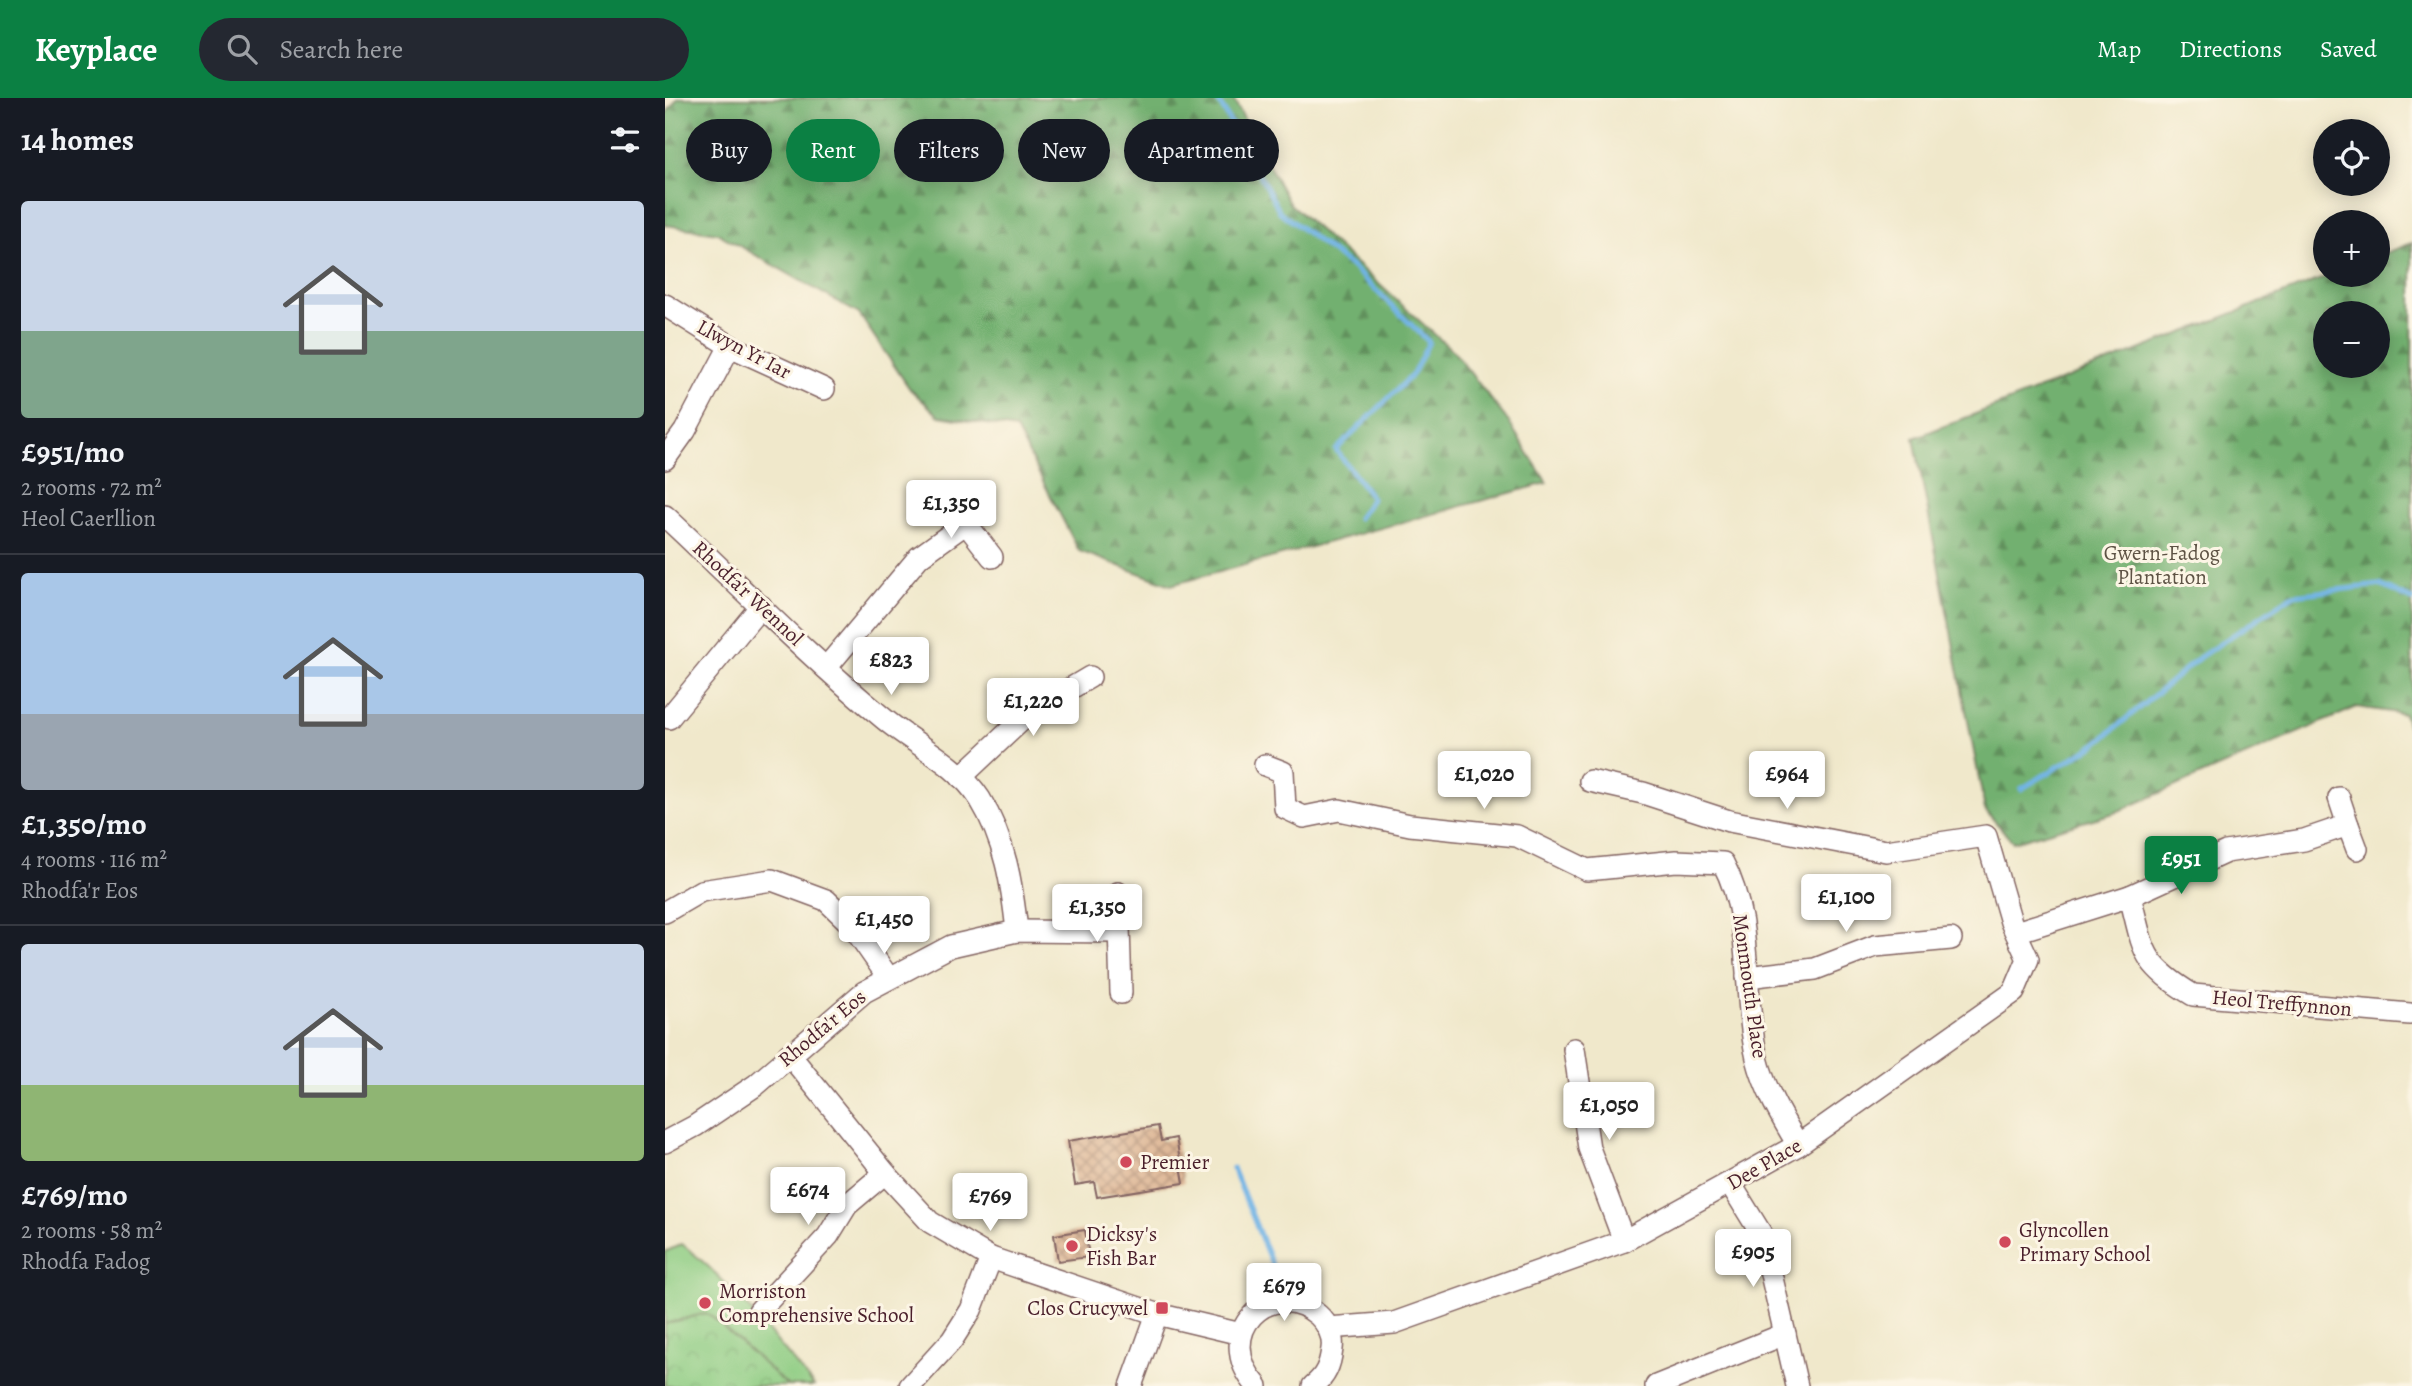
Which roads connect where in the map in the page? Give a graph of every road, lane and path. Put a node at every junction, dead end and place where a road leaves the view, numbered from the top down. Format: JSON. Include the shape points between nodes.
{"nodes":[{"id":1,"x":665,"y":305,"type":"edge"},
{"id":2,"x":730,"y":346,"type":"junction"},
{"id":3,"x":824,"y":389,"type":"dead end"},
{"id":4,"x":665,"y":459,"type":"edge"},
{"id":5,"x":945,"y":496,"type":"dead end"},
{"id":6,"x":665,"y":516,"type":"edge"},
{"id":7,"x":965,"y":524,"type":"junction"},
{"id":8,"x":992,"y":557,"type":"dead end"},
{"id":9,"x":761,"y":606,"type":"junction"},
{"id":10,"x":826,"y":668,"type":"junction"},
{"id":11,"x":1090,"y":677,"type":"dead end"},
{"id":12,"x":669,"y":718,"type":"dead end"},
{"id":13,"x":1265,"y":765,"type":"dead end"},
{"id":14,"x":961,"y":777,"type":"junction"},
{"id":15,"x":1590,"y":781,"type":"dead end"},
{"id":16,"x":2339,"y":798,"type":"dead end"},
{"id":17,"x":2348,"y":825,"type":"junction"},
{"id":18,"x":2357,"y":849,"type":"dead end"},
{"id":19,"x":1118,"y":893,"type":"dead end"},
{"id":20,"x":2130,"y":896,"type":"junction"},
{"id":21,"x":665,"y":912,"type":"edge"},
{"id":22,"x":1017,"y":931,"type":"junction"},
{"id":23,"x":1117,"y":932,"type":"junction"},
{"id":24,"x":2017,"y":932,"type":"junction"},
{"id":25,"x":1951,"y":939,"type":"dead end"},
{"id":26,"x":888,"y":977,"type":"junction"},
{"id":27,"x":1747,"y":977,"type":"junction"},
{"id":28,"x":1121,"y":993,"type":"dead end"},
{"id":29,"x":2410,"y":1014,"type":"dead end"},
{"id":30,"x":1574,"y":1049,"type":"dead end"},
{"id":31,"x":789,"y":1054,"type":"junction"},
{"id":32,"x":665,"y":1142,"type":"edge"},
{"id":33,"x":1798,"y":1146,"type":"junction"},
{"id":34,"x":884,"y":1173,"type":"junction"},
{"id":35,"x":1730,"y":1183,"type":"junction"},
{"id":36,"x":1624,"y":1241,"type":"junction"},
{"id":37,"x":991,"y":1258,"type":"junction"},
{"id":38,"x":759,"y":1311,"type":"dead end"},
{"id":39,"x":1157,"y":1314,"type":"junction"},
{"id":40,"x":1328,"y":1328,"type":"junction"},
{"id":41,"x":1241,"y":1334,"type":"junction"},
{"id":42,"x":1785,"y":1334,"type":"junction"},
{"id":43,"x":911,"y":1386,"type":"edge"},
{"id":44,"x":1131,"y":1386,"type":"edge"},
{"id":45,"x":1257,"y":1386,"type":"edge"},
{"id":46,"x":1313,"y":1386,"type":"edge"},
{"id":47,"x":1656,"y":1386,"type":"edge"},
{"id":48,"x":1797,"y":1386,"type":"edge"}],
"edges":[{"from":1,"to":2,"type":"street","name":"Llwyn Yr Iar"},
{"from":2,"to":3,"type":"street","name":"Llwyn Yr Iar"},
{"from":2,"to":4,"type":"street"},
{"from":5,"to":7,"type":"street"},
{"from":6,"to":9,"type":"street","name":"Rhodfa'r Wennol"},
{"from":7,"to":8,"type":"street"},
{"from":7,"to":10,"type":"street","via":[[919,557]]},
{"from":9,"to":10,"type":"street","name":"Rhodfa'r Wennol"},
{"from":9,"to":12,"type":"street"},
{"from":10,"to":14,"type":"street","name":"Rhodfa'r Wennol"},
{"from":11,"to":14,"type":"street","via":[[1029,713]]},
{"from":13,"to":27,"type":"street","name":"Monmouth Place","via":[[1283,772],[1285,808],[1304,817],[1339,810],[1410,825],[1517,836],[1587,870],[1676,861],[1723,863],[1737,889]]},
{"from":14,"to":22,"type":"street","name":"Rhodfa'r Wennol","via":[[979,798],[998,835],[1011,878]]},
{"from":15,"to":24,"type":"street","name":"Dee Place","via":[[1729,821],[1887,851],[1986,836]]},
{"from":16,"to":17,"type":"street"},
{"from":17,"to":18,"type":"street"},
{"from":17,"to":20,"type":"street","via":[[2304,840],[2226,852]]},
{"from":19,"to":23,"type":"street"},
{"from":20,"to":24,"type":"street"},
{"from":20,"to":29,"type":"street","name":"Heol Treffynnon","via":[[2145,956],[2168,981],[2193,995]]},
{"from":21,"to":26,"type":"street","via":[[701,891],[772,880],[826,900],[851,925]]},
{"from":22,"to":23,"type":"street","name":"Rhodfa'r Eos"},
{"from":22,"to":26,"type":"street","name":"Rhodfa'r Eos","via":[[951,946]]},
{"from":23,"to":28,"type":"street"},
{"from":24,"to":33,"type":"street","name":"Dee Place","via":[[2028,959],[2014,992]]},
{"from":25,"to":27,"type":"street","via":[[1875,946],[1815,969]]},
{"from":26,"to":31,"type":"street","name":"Rhodfa'r Eos"},
{"from":27,"to":33,"type":"street","name":"Monmouth Place","via":[[1757,1058],[1775,1106]]},
{"from":30,"to":36,"type":"street","via":[[1589,1148]]},
{"from":31,"to":32,"type":"street","name":"Rhodfa'r Eos","via":[[756,1085]]},
{"from":31,"to":34,"type":"street"},
{"from":33,"to":35,"type":"street","name":"Dee Place"},
{"from":34,"to":37,"type":"street","via":[[930,1222]]},
{"from":34,"to":38,"type":"street","via":[[847,1205],[828,1236]]},
{"from":35,"to":36,"type":"street","name":"Dee Place"},
{"from":35,"to":42,"type":"street","via":[[1762,1235]]},
{"from":36,"to":40,"type":"street","name":"Dee Place","via":[[1394,1323]]},
{"from":37,"to":39,"type":"street"},
{"from":37,"to":43,"type":"street","via":[[971,1310],[952,1340]]},
{"from":39,"to":41,"type":"street"},
{"from":39,"to":44,"type":"street"},
{"from":40,"to":41,"type":"street","via":[[1310,1308],[1289,1301],[1261,1308]]},
{"from":40,"to":46,"type":"street","via":[[1333,1344],[1330,1366]]},
{"from":41,"to":45,"type":"street","via":[[1239,1357]]},
{"from":42,"to":47,"type":"street"},
{"from":42,"to":48,"type":"street"}]}
